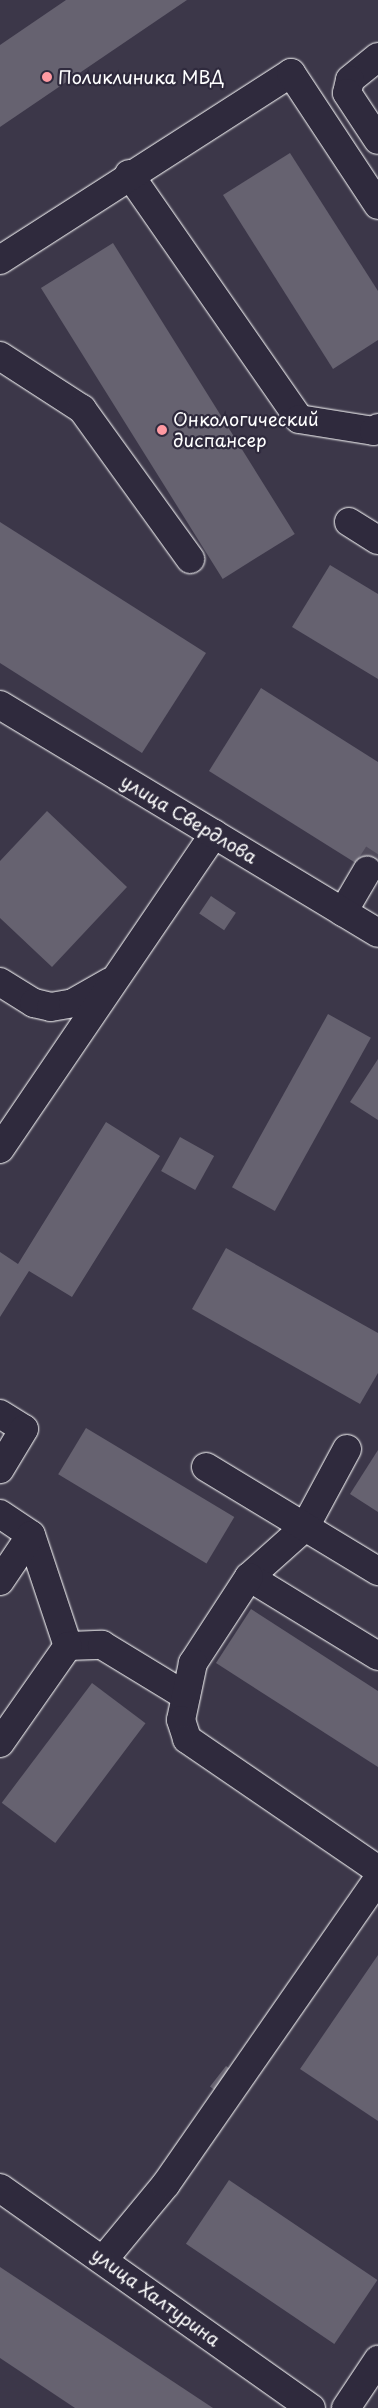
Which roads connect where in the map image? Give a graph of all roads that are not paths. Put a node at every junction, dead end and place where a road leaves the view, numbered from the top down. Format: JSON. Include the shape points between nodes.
{"nodes":[{"id":1,"x":378,"y":56,"type":"edge"},
{"id":2,"x":378,"y":140,"type":"edge"},
{"id":3,"x":129,"y":174,"type":"junction"},
{"id":4,"x":378,"y":205,"type":"edge"},
{"id":5,"x":0,"y":260,"type":"edge"},
{"id":6,"x":0,"y":356,"type":"edge"},
{"id":7,"x":378,"y":428,"type":"edge"},
{"id":8,"x":349,"y":522,"type":"dead end"},
{"id":9,"x":378,"y":540,"type":"edge"},
{"id":10,"x":190,"y":559,"type":"dead end"},
{"id":11,"x":0,"y":705,"type":"edge"},
{"id":12,"x":214,"y":834,"type":"junction"},
{"id":13,"x":368,"y":871,"type":"tunnel mouth"},
{"id":14,"x":343,"y":912,"type":"junction"},
{"id":15,"x":378,"y":933,"type":"edge"},
{"id":16,"x":117,"y":977,"type":"junction"},
{"id":17,"x":0,"y":982,"type":"edge"},
{"id":18,"x":0,"y":1149,"type":"edge"},
{"id":19,"x":0,"y":1414,"type":"edge"},
{"id":20,"x":347,"y":1449,"type":"dead end"},
{"id":21,"x":206,"y":1467,"type":"dead end"},
{"id":22,"x":0,"y":1468,"type":"edge"},
{"id":23,"x":0,"y":1514,"type":"edge"},
{"id":24,"x":305,"y":1527,"type":"junction"},
{"id":25,"x":31,"y":1535,"type":"junction"},
{"id":26,"x":378,"y":1571,"type":"edge"},
{"id":27,"x":249,"y":1577,"type":"junction"},
{"id":28,"x":0,"y":1581,"type":"edge"},
{"id":29,"x":68,"y":1646,"type":"junction"},
{"id":30,"x":378,"y":1656,"type":"edge"},
{"id":31,"x":186,"y":1696,"type":"junction"},
{"id":32,"x":0,"y":1743,"type":"edge"},
{"id":33,"x":378,"y":1870,"type":"edge"},
{"id":34,"x":378,"y":1878,"type":"edge"},
{"id":35,"x":0,"y":2188,"type":"edge"},
{"id":36,"x":104,"y":2259,"type":"junction"},
{"id":37,"x":378,"y":2360,"type":"edge"},
{"id":38,"x":294,"y":2403,"type":"edge"},
{"id":39,"x":346,"y":2408,"type":"edge"}],
"edges":[{"from":1,"to":2,"type":"main road","via":[[350,80],[347,93]]},
{"from":3,"to":4,"type":"main road","via":[[291,73]]},
{"from":3,"to":5,"type":"main road"},
{"from":3,"to":7,"type":"main road","via":[[299,419],[374,432]]},
{"from":6,"to":10,"type":"main road","via":[[82,409]]},
{"from":8,"to":9,"type":"main road"},
{"from":11,"to":12,"type":"main road","name":"улица Свердлова"},
{"from":12,"to":14,"type":"main road","name":"улица Свердлова"},
{"from":12,"to":16,"type":"main road"},
{"from":13,"to":14,"type":"main road"},
{"from":14,"to":15,"type":"main road","name":"улица Свердлова"},
{"from":16,"to":17,"type":"main road","via":[[72,1003],[52,1007],[34,1003]]},
{"from":16,"to":18,"type":"main road"},
{"from":19,"to":22,"type":"main road","via":[[24,1430]]},
{"from":20,"to":24,"type":"main road"},
{"from":21,"to":24,"type":"main road"},
{"from":23,"to":25,"type":"main road"},
{"from":24,"to":26,"type":"main road"},
{"from":24,"to":27,"type":"main road"},
{"from":25,"to":28,"type":"main road"},
{"from":25,"to":29,"type":"main road"},
{"from":27,"to":30,"type":"main road"},
{"from":27,"to":31,"type":"main road","via":[[193,1663]]},
{"from":29,"to":31,"type":"main road","via":[[102,1645]]},
{"from":29,"to":32,"type":"main road"},
{"from":31,"to":33,"type":"main road","via":[[181,1720],[187,1739]]},
{"from":34,"to":36,"type":"main road","via":[[166,2184]]},
{"from":35,"to":36,"type":"main road","name":"улица Халтурина"},
{"from":36,"to":38,"type":"main road","name":"улица Халтурина"},
{"from":37,"to":39,"type":"main road"}]}
